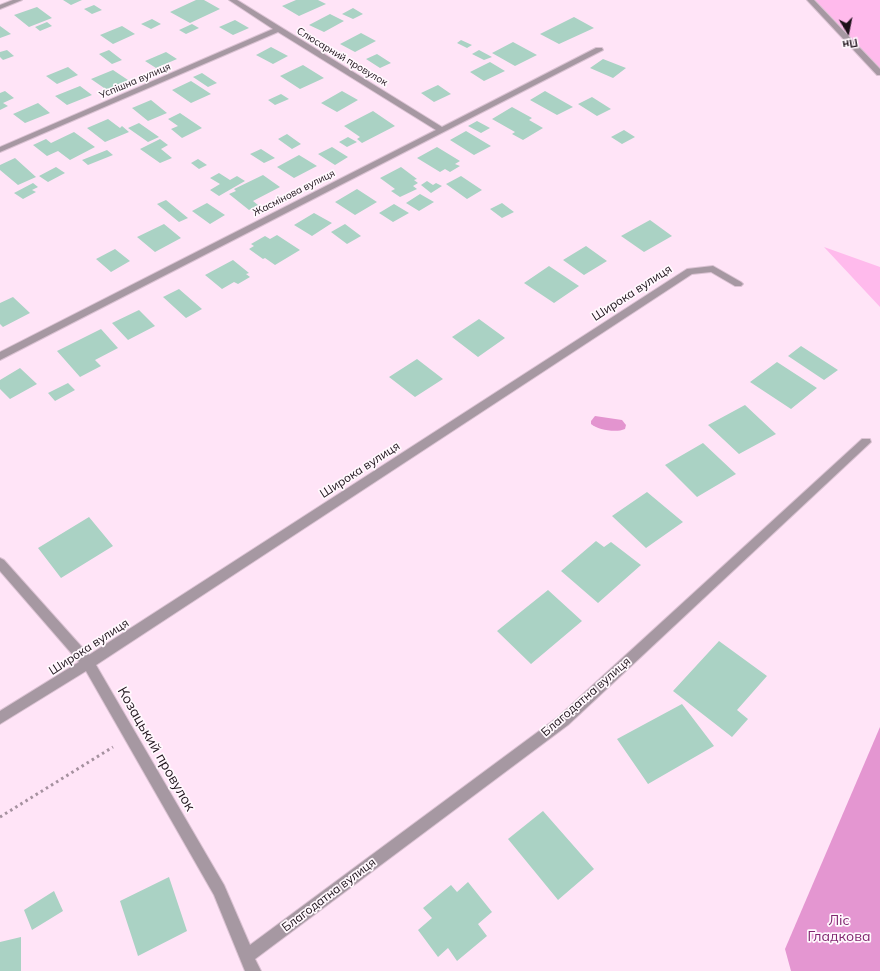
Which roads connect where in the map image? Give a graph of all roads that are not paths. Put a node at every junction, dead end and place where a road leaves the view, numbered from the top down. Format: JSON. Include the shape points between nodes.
{"nodes":[{"id":1,"x":19,"y":0,"type":"edge"},
{"id":2,"x":232,"y":0,"type":"edge"},
{"id":3,"x":810,"y":0,"type":"edge"},
{"id":4,"x":0,"y":7,"type":"edge"},
{"id":5,"x":278,"y":29,"type":"junction"},
{"id":6,"x":599,"y":50,"type":"dead end"},
{"id":7,"x":880,"y":73,"type":"edge"},
{"id":8,"x":442,"y":130,"type":"junction"},
{"id":9,"x":0,"y":150,"type":"edge"},
{"id":10,"x":738,"y":284,"type":"dead end"},
{"id":11,"x":0,"y":356,"type":"edge"},
{"id":12,"x":866,"y":442,"type":"dead end"},
{"id":13,"x":0,"y":563,"type":"edge"},
{"id":14,"x":88,"y":663,"type":"junction"},
{"id":15,"x":0,"y":718,"type":"edge"},
{"id":16,"x":247,"y":956,"type":"junction"},
{"id":17,"x":253,"y":971,"type":"edge"}],
"edges":[{"from":1,"to":4,"type":"street"},
{"from":2,"to":5,"type":"street","name":"Слюсарний провулок"},
{"from":3,"to":7,"type":"street"},
{"from":5,"to":8,"type":"street","name":"Слюсарний провулок"},
{"from":5,"to":9,"type":"street","name":"Успішна вулиця"},
{"from":6,"to":8,"type":"street","name":"Жасмінова вулиця"},
{"from":8,"to":11,"type":"street","name":"Жасмінова вулиця"},
{"from":10,"to":14,"type":"street","name":"Широка вулиця","via":[[713,270],[690,271]]},
{"from":12,"to":16,"type":"street","name":"Благодатна вулиця","via":[[563,721]]},
{"from":13,"to":14,"type":"street","name":"Козацький провулок"},
{"from":14,"to":15,"type":"street","name":"Широка вулиця"},
{"from":14,"to":16,"type":"street","name":"Козацький провулок","via":[[219,890]]},
{"from":16,"to":17,"type":"street","name":"Козацький провулок"}]}
